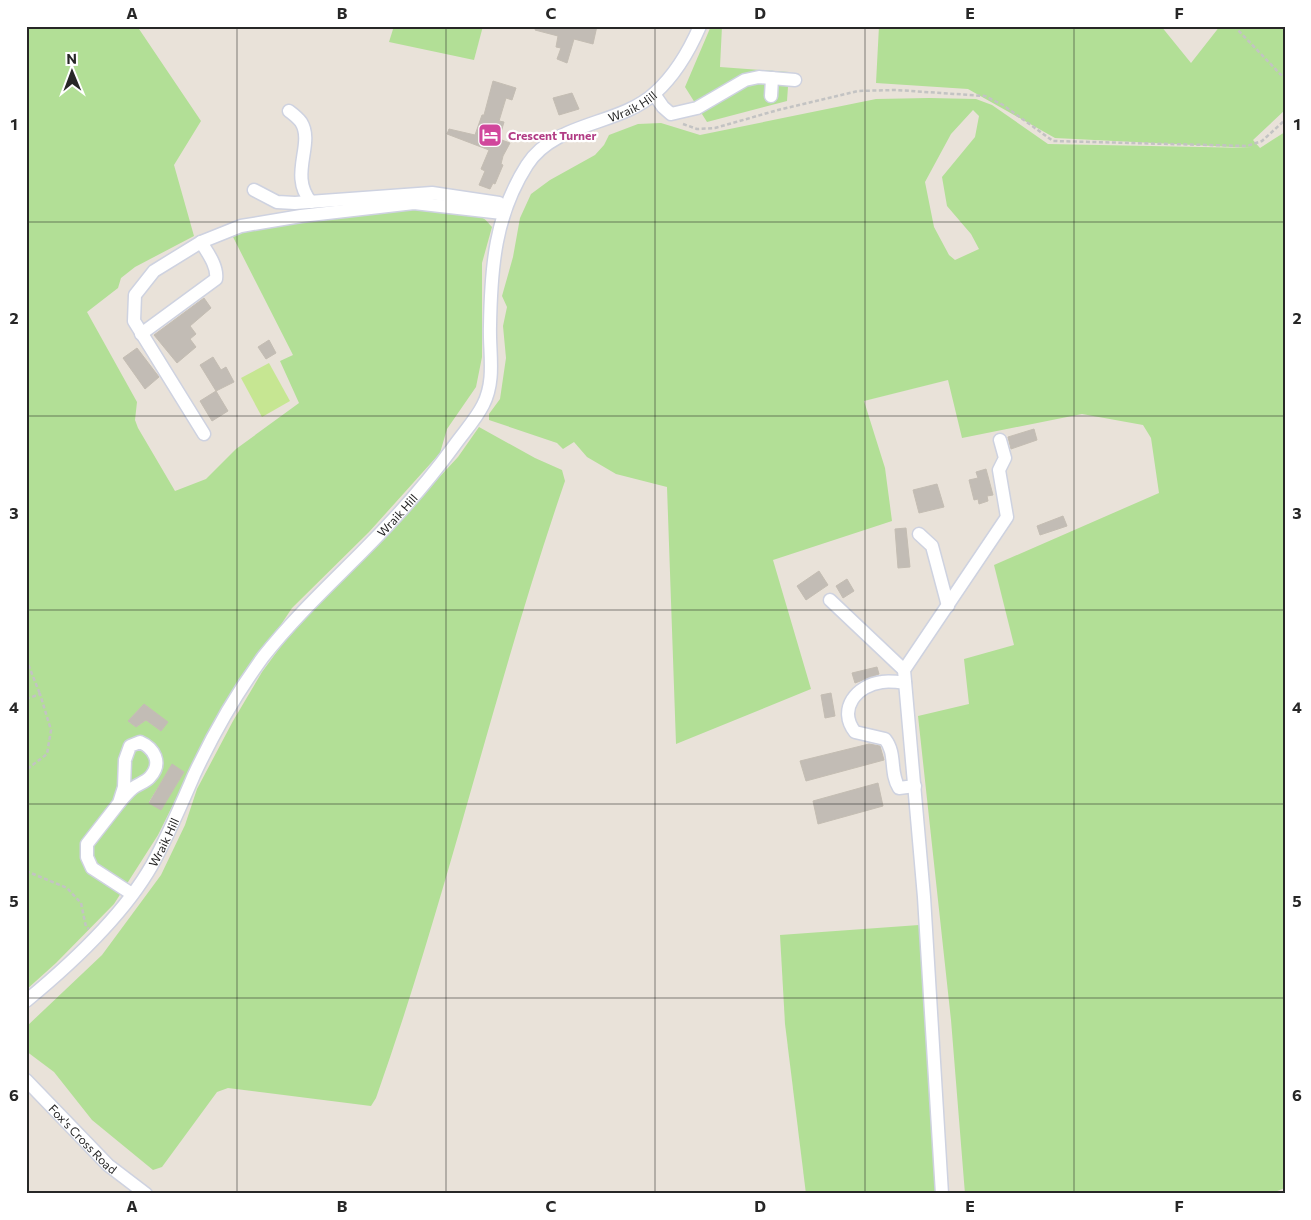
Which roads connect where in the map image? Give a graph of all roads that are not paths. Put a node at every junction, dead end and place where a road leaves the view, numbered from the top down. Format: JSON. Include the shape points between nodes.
{"nodes":[{"id":1,"x":700,"y":26,"type":"edge"},
{"id":2,"x":772,"y":78,"type":"junction"},
{"id":3,"x":795,"y":80,"type":"dead end"},
{"id":4,"x":654,"y":94,"type":"junction"},
{"id":5,"x":771,"y":96,"type":"dead end"},
{"id":6,"x":289,"y":111,"type":"dead end"},
{"id":7,"x":254,"y":190,"type":"dead end"},
{"id":8,"x":311,"y":202,"type":"junction"},
{"id":9,"x":504,"y":209,"type":"junction"},
{"id":10,"x":201,"y":242,"type":"junction"},
{"id":11,"x":141,"y":334,"type":"junction"},
{"id":12,"x":204,"y":434,"type":"dead end"},
{"id":13,"x":1000,"y":440,"type":"dead end"},
{"id":14,"x":919,"y":534,"type":"dead end"},
{"id":15,"x":830,"y":600,"type":"dead end"},
{"id":16,"x":948,"y":606,"type":"junction"},
{"id":17,"x":905,"y":677,"type":"junction"},
{"id":18,"x":914,"y":786,"type":"junction"},
{"id":19,"x":119,"y":803,"type":"dead end"},
{"id":20,"x":132,"y":894,"type":"junction"},
{"id":21,"x":26,"y":1001,"type":"edge"},
{"id":22,"x":26,"y":1080,"type":"edge"},
{"id":23,"x":146,"y":1194,"type":"edge"},
{"id":24,"x":942,"y":1194,"type":"edge"}],
"edges":[{"from":1,"to":4,"type":"street","name":"Wraik Hill","via":[[677,65]]},
{"from":2,"to":3,"type":"street"},
{"from":2,"to":4,"type":"street","via":[[744,80],[698,108],[671,114]]},
{"from":2,"to":5,"type":"street"},
{"from":4,"to":9,"type":"street","name":"Wraik Hill","via":[[631,108],[551,141],[529,162]]},
{"from":6,"to":8,"type":"street","via":[[301,122],[305,133],[302,192]]},
{"from":7,"to":8,"type":"street","via":[[277,202]]},
{"from":8,"to":9,"type":"street","via":[[432,193]]},
{"from":9,"to":10,"type":"street","via":[[414,203],[241,226]]},
{"from":9,"to":20,"type":"street","name":"Wraik Hill","via":[[495,248],[490,326],[491,377],[482,408],[437,469],[363,552],[304,607],[262,658],[226,712],[151,867]]},
{"from":10,"to":11,"type":"street","via":[[154,271],[135,295],[134,322]]},
{"from":10,"to":11,"type":"street","via":[[217,273],[216,279]]},
{"from":11,"to":12,"type":"street"},
{"from":13,"to":16,"type":"street","via":[[1005,458],[999,470],[1007,517]]},
{"from":14,"to":16,"type":"street","via":[[932,546]]},
{"from":15,"to":17,"type":"street"},
{"from":16,"to":17,"type":"street"},
{"from":17,"to":18,"type":"street"},
{"from":17,"to":18,"type":"street","via":[[860,690],[852,697],[848,720],[855,732],[885,739],[891,746],[893,778],[899,788]]},
{"from":18,"to":24,"type":"street"},
{"from":19,"to":20,"type":"street","via":[[87,844],[87,857],[92,868]]},
{"from":20,"to":21,"type":"street","name":"Wraik Hill","via":[[122,909],[54,979]]},
{"from":22,"to":23,"type":"street","name":"Fox's Cross Road","via":[[108,1165]]}]}
